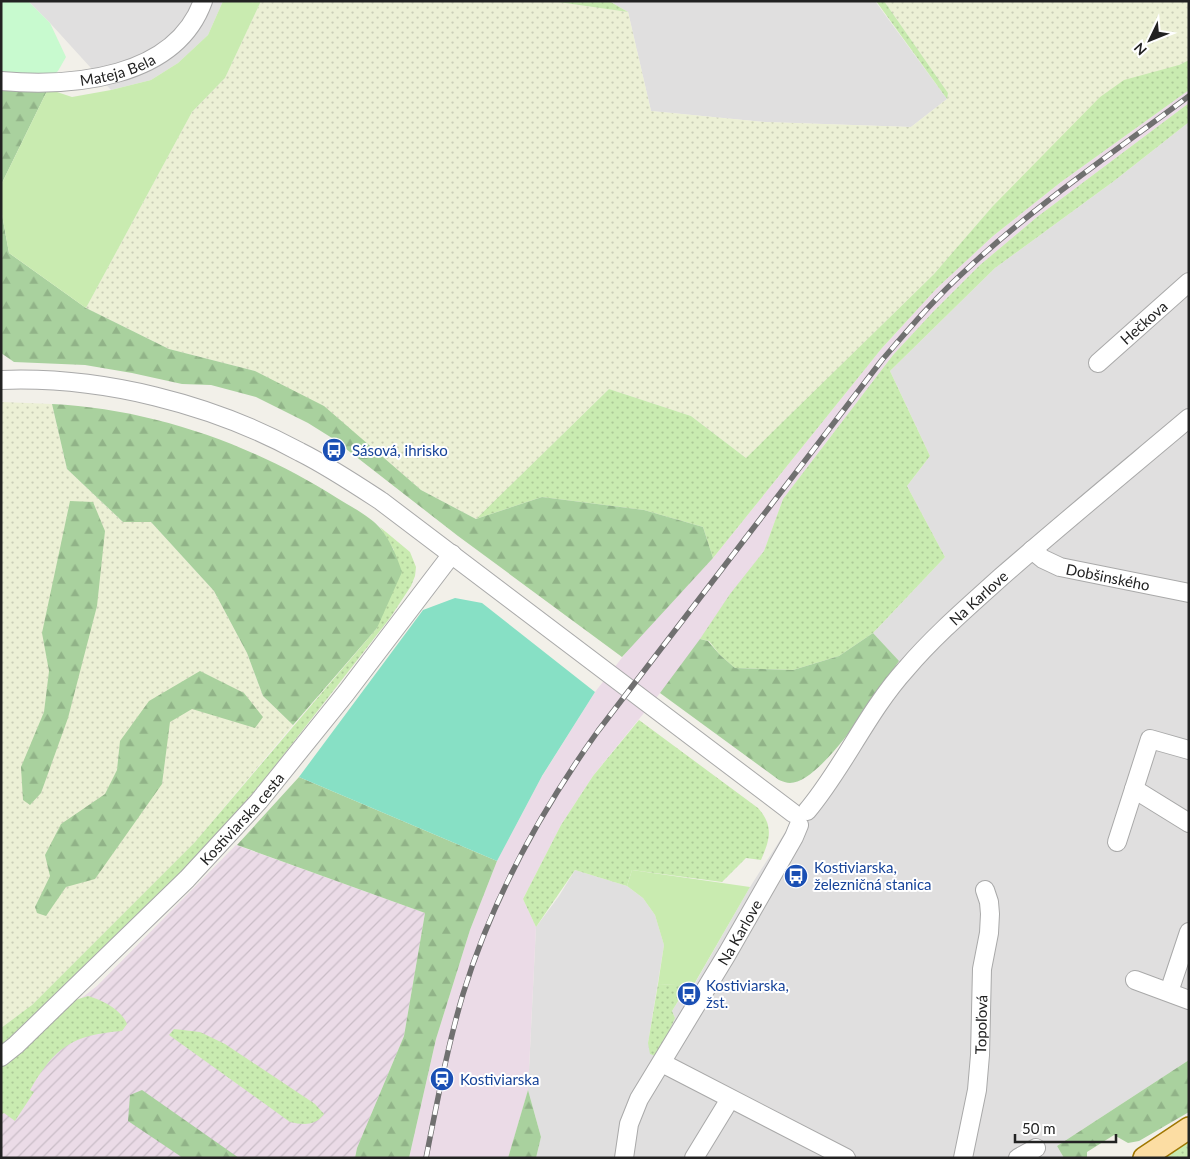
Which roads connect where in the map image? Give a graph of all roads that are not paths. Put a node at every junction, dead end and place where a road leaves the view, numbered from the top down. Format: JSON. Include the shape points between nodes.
{"nodes":[{"id":1,"x":203,"y":1,"type":"edge"},
{"id":2,"x":1,"y":81,"type":"edge"},
{"id":3,"x":1189,"y":282,"type":"edge"},
{"id":4,"x":1098,"y":362,"type":"dead end"},
{"id":5,"x":1,"y":380,"type":"edge"},
{"id":6,"x":1189,"y":418,"type":"edge"},
{"id":7,"x":1032,"y":550,"type":"junction"},
{"id":8,"x":452,"y":554,"type":"junction"},
{"id":9,"x":1189,"y":593,"type":"edge"},
{"id":10,"x":1189,"y":750,"type":"edge"},
{"id":11,"x":1134,"y":788,"type":"junction"},
{"id":12,"x":799,"y":817,"type":"junction"},
{"id":13,"x":1189,"y":823,"type":"edge"},
{"id":14,"x":1117,"y":842,"type":"dead end"},
{"id":15,"x":985,"y":890,"type":"dead end"},
{"id":16,"x":1189,"y":932,"type":"edge"},
{"id":17,"x":1135,"y":980,"type":"dead end"},
{"id":18,"x":1168,"y":992,"type":"junction"},
{"id":19,"x":1189,"y":1000,"type":"edge"},
{"id":20,"x":1,"y":1057,"type":"edge"},
{"id":21,"x":662,"y":1063,"type":"junction"},
{"id":22,"x":735,"y":1102,"type":"junction"},
{"id":23,"x":1189,"y":1128,"type":"edge"},
{"id":24,"x":1036,"y":1148,"type":"dead end"},
{"id":25,"x":624,"y":1158,"type":"edge"},
{"id":26,"x":694,"y":1158,"type":"edge"},
{"id":27,"x":846,"y":1158,"type":"edge"},
{"id":28,"x":963,"y":1158,"type":"edge"},
{"id":29,"x":1018,"y":1158,"type":"edge"},
{"id":30,"x":1144,"y":1158,"type":"edge"}],
"edges":[{"from":1,"to":2,"type":"street","name":"Mateja Bela","via":[[180,39],[143,65],[75,81],[33,84]]},
{"from":3,"to":4,"type":"street","name":"Hečkova"},
{"from":5,"to":8,"type":"street","via":[[75,383],[141,393],[253,429],[334,470]]},
{"from":6,"to":7,"type":"street","name":"Na Karlove"},
{"from":7,"to":9,"type":"street","name":"Dobšinského","via":[[1060,567]]},
{"from":7,"to":12,"type":"street","name":"Na Karlove","via":[[959,614],[906,668],[886,693],[824,791]]},
{"from":8,"to":12,"type":"street"},
{"from":8,"to":20,"type":"street","name":"Kostiviarska cesta","via":[[260,802],[187,879]]},
{"from":10,"to":11,"type":"street","via":[[1150,739]]},
{"from":11,"to":13,"type":"street"},
{"from":11,"to":14,"type":"street"},
{"from":12,"to":21,"type":"street","name":"Na Karlove","via":[[794,837]]},
{"from":15,"to":28,"type":"street","name":"Topoľová","via":[[990,914],[982,969],[980,1055],[977,1090]]},
{"from":16,"to":18,"type":"street"},
{"from":17,"to":18,"type":"street"},
{"from":18,"to":19,"type":"street"},
{"from":21,"to":22,"type":"street"},
{"from":21,"to":25,"type":"street","via":[[632,1114]]},
{"from":22,"to":26,"type":"street"},
{"from":22,"to":27,"type":"street"},
{"from":23,"to":30,"type":"main road"},
{"from":24,"to":29,"type":"street"}]}
